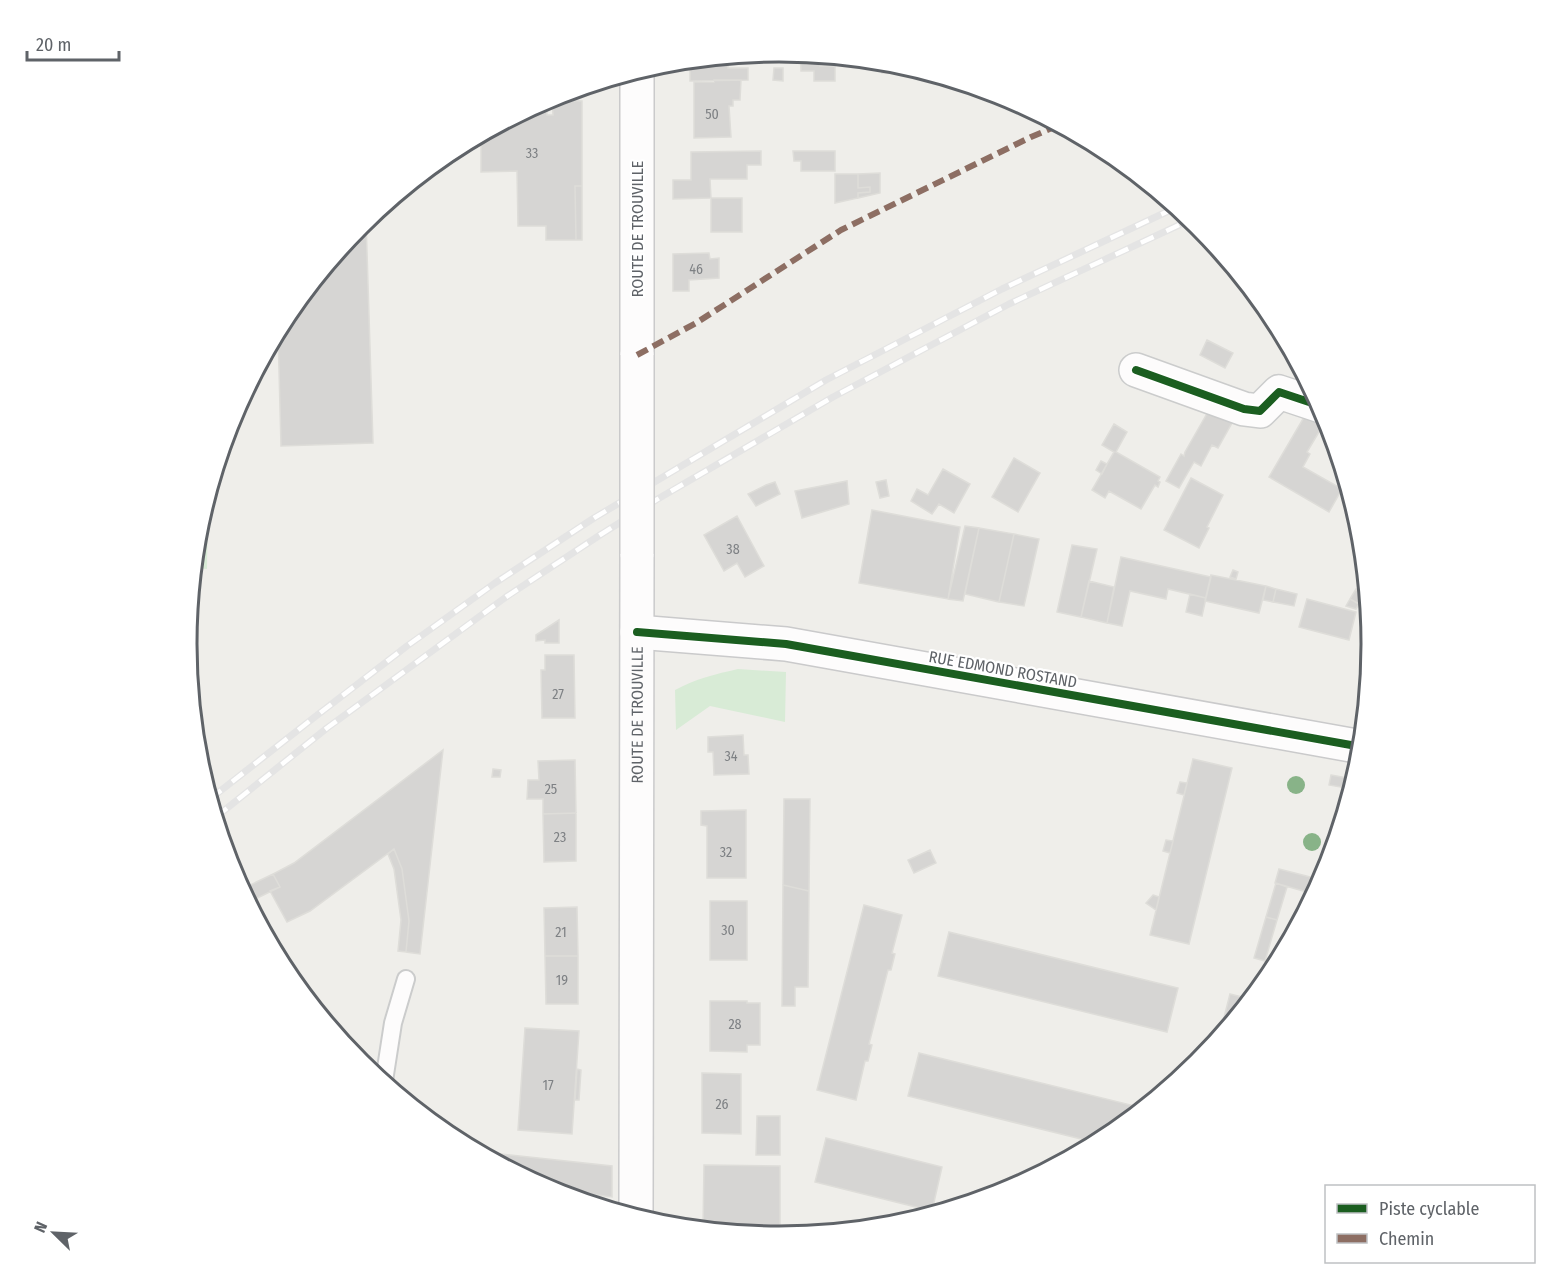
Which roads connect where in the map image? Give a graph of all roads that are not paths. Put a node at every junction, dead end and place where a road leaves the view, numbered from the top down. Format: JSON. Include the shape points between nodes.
{"nodes":[{"id":1,"x":637,"y":79,"type":"edge"},
{"id":2,"x":1136,"y":370,"type":"dead end"},
{"id":3,"x":1308,"y":402,"type":"edge"},
{"id":4,"x":637,"y":632,"type":"junction"},
{"id":5,"x":1352,"y":745,"type":"edge"},
{"id":6,"x":406,"y":980,"type":"dead end"},
{"id":7,"x":386,"y":1071,"type":"edge"},
{"id":8,"x":636,"y":1208,"type":"edge"}],
"edges":[{"from":1,"to":4,"type":"main road","name":"ROUTE DE TROUVILLE","bridge":true},
{"from":2,"to":3,"type":"main road","via":[[1244,409],[1260,411],[1279,392]]},
{"from":4,"to":5,"type":"main road","name":"RUE EDMOND ROSTAND","via":[[786,644]]},
{"from":4,"to":8,"type":"main road","name":"ROUTE DE TROUVILLE"},
{"from":6,"to":7,"type":"lane","via":[[393,1023]]}]}
